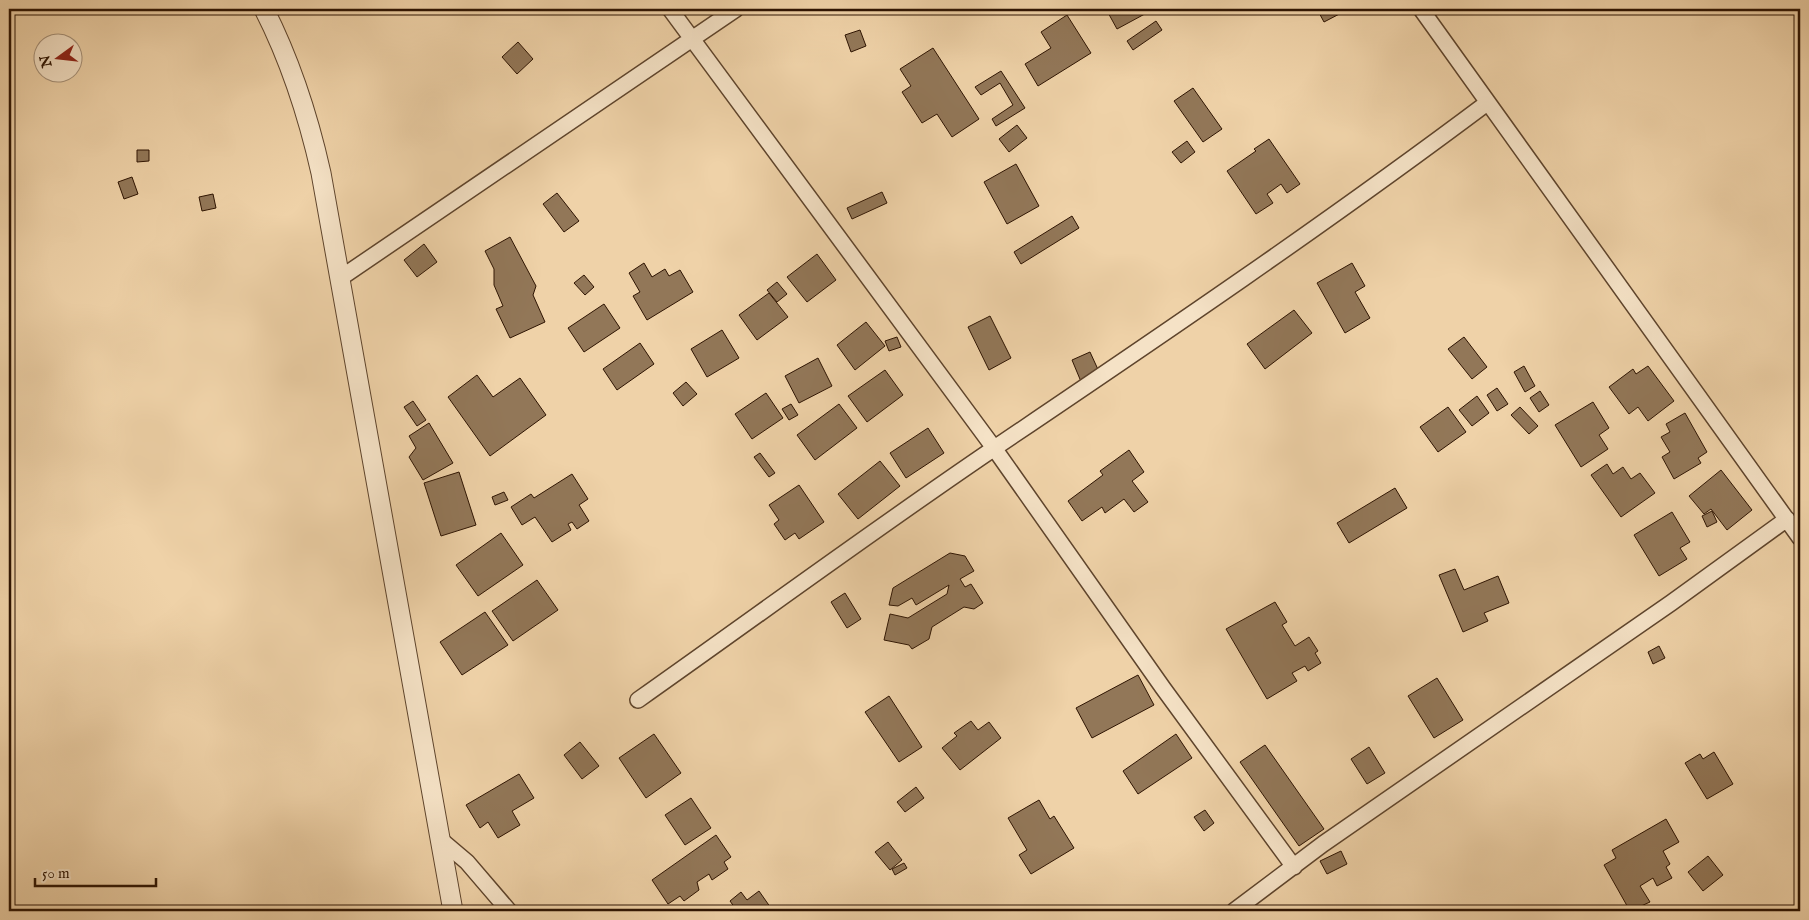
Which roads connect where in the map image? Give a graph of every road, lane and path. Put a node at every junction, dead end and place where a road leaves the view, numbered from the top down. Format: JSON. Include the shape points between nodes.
{"nodes":[{"id":1,"x":264,"y":9,"type":"edge"},
{"id":2,"x":670,"y":9,"type":"edge"},
{"id":3,"x":736,"y":9,"type":"edge"},
{"id":4,"x":1421,"y":9,"type":"edge"},
{"id":5,"x":692,"y":39,"type":"junction"},
{"id":6,"x":1487,"y":102,"type":"junction"},
{"id":7,"x":340,"y":279,"type":"junction"},
{"id":8,"x":994,"y":448,"type":"junction"},
{"id":9,"x":1787,"y":519,"type":"junction"},
{"id":10,"x":1800,"y":538,"type":"edge"},
{"id":11,"x":638,"y":700,"type":"dead end"},
{"id":12,"x":441,"y":840,"type":"junction"},
{"id":13,"x":1294,"y":867,"type":"junction"},
{"id":14,"x":453,"y":911,"type":"edge"},
{"id":15,"x":509,"y":911,"type":"edge"},
{"id":16,"x":1234,"y":911,"type":"edge"}],
"edges":[{"from":1,"to":7,"type":"street","via":[[282,44],[304,103],[321,173]]},
{"from":2,"to":5,"type":"street"},
{"from":3,"to":5,"type":"street"},
{"from":4,"to":6,"type":"street"},
{"from":5,"to":7,"type":"street"},
{"from":5,"to":8,"type":"street"},
{"from":6,"to":8,"type":"street","via":[[1361,197]]},
{"from":6,"to":9,"type":"street"},
{"from":7,"to":12,"type":"street"},
{"from":8,"to":11,"type":"street"},
{"from":8,"to":13,"type":"street"},
{"from":9,"to":10,"type":"street"},
{"from":9,"to":13,"type":"street"},
{"from":12,"to":14,"type":"street"},
{"from":12,"to":15,"type":"street","via":[[467,862]]},
{"from":13,"to":16,"type":"street"}]}
